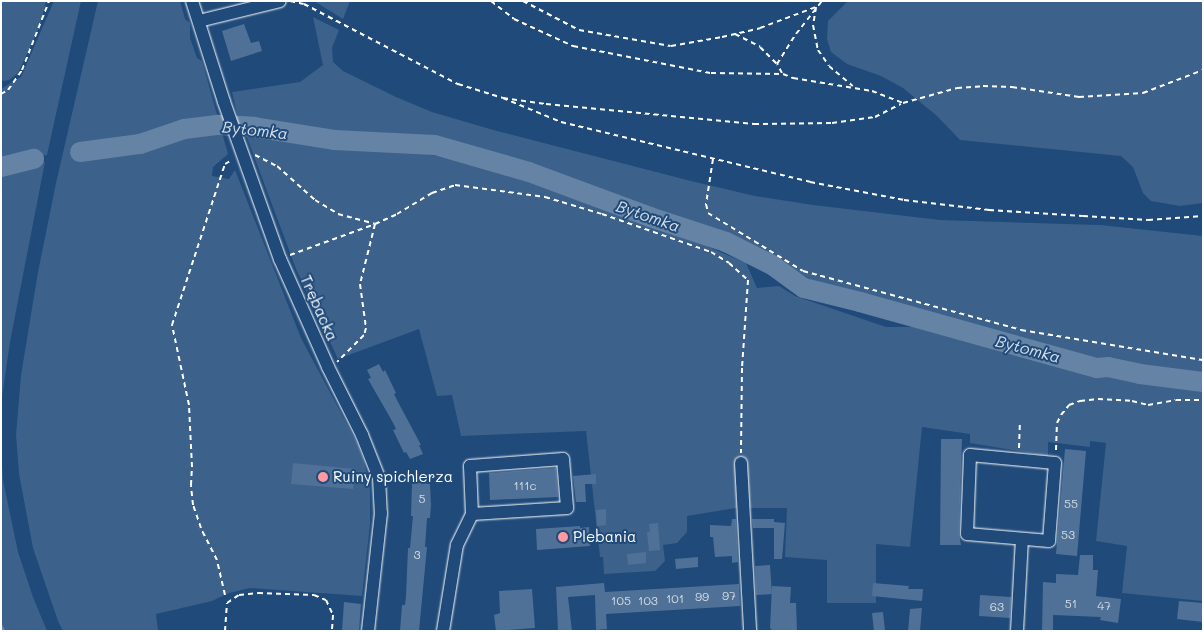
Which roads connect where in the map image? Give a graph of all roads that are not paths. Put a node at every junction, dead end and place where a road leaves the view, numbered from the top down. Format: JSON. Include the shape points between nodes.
{"nodes":[{"id":1,"x":192,"y":1,"type":"edge"},
{"id":2,"x":280,"y":1,"type":"edge"},
{"id":3,"x":199,"y":20,"type":"junction"},
{"id":4,"x":741,"y":462,"type":"road end"},
{"id":5,"x":472,"y":514,"type":"junction"},
{"id":6,"x":1022,"y":539,"type":"junction"},
{"id":7,"x":368,"y":631,"type":"edge"},
{"id":8,"x":444,"y":631,"type":"edge"},
{"id":9,"x":750,"y":631,"type":"edge"},
{"id":10,"x":1017,"y":631,"type":"edge"}],
"edges":[{"from":1,"to":3,"type":"street","name":"Trębacka"},
{"from":2,"to":3,"type":"street"},
{"from":3,"to":7,"type":"street","name":"Trębacka","via":[[241,154],[280,259],[379,478],[381,513]]},
{"from":4,"to":9,"type":"street"},
{"from":5,"to":5,"type":"street","via":[[567,508],[563,459],[470,466]]},
{"from":5,"to":8,"type":"street","via":[[457,545]]},
{"from":6,"to":6,"type":"street","via":[[1048,541],[1055,463],[970,455],[968,534]]},
{"from":6,"to":10,"type":"street"}]}
